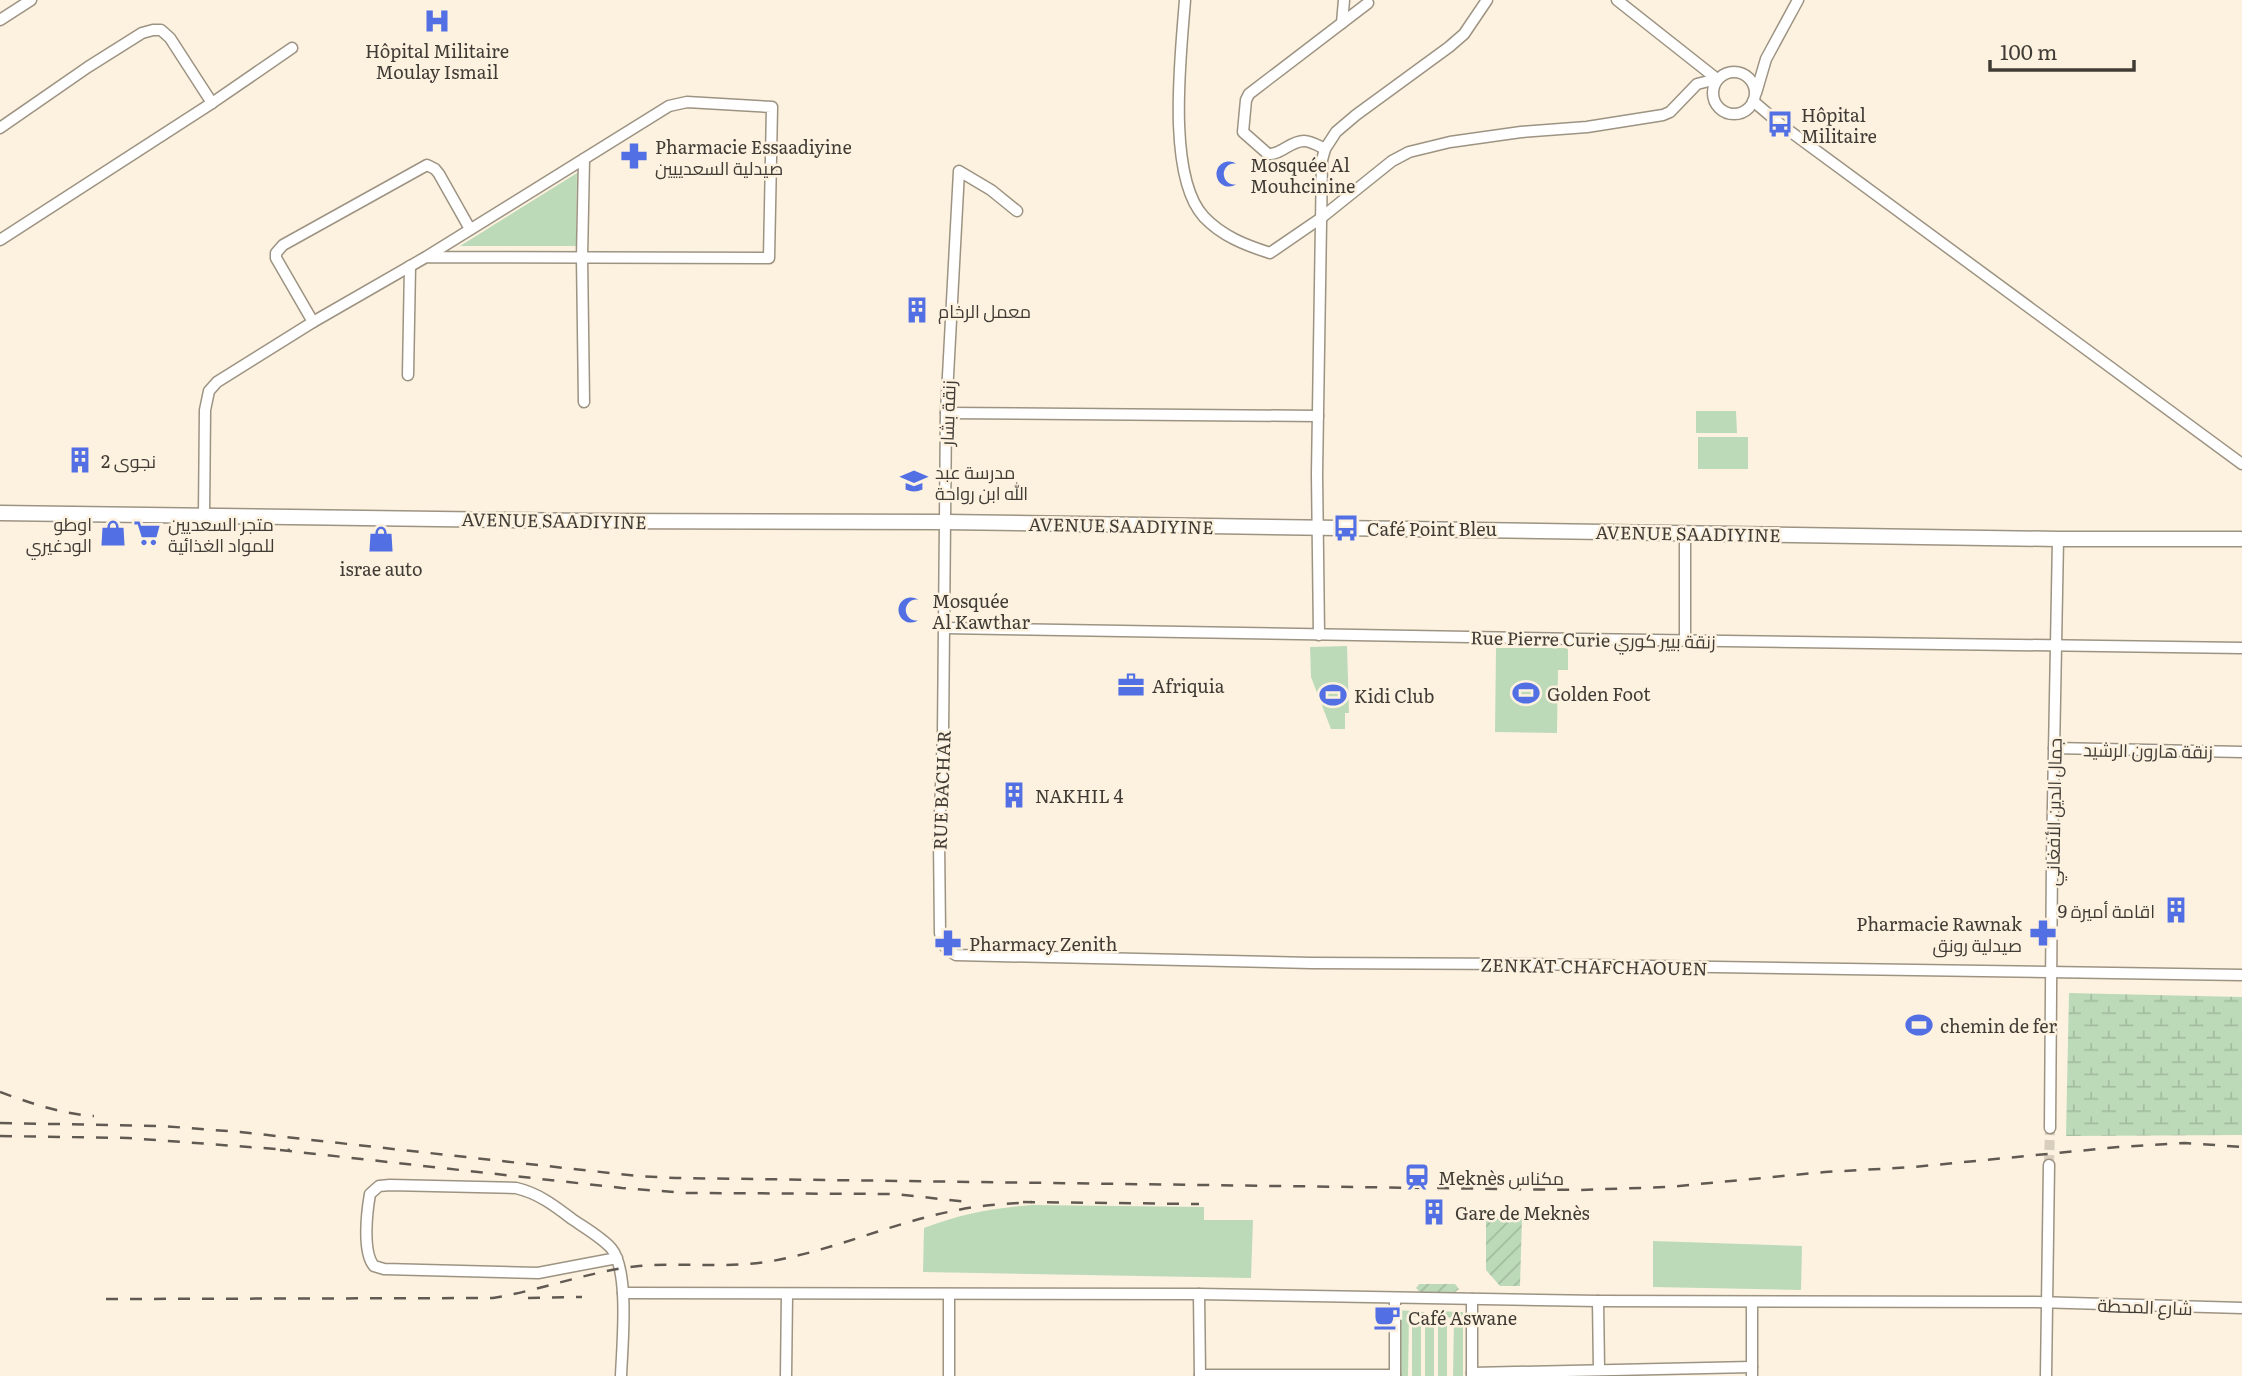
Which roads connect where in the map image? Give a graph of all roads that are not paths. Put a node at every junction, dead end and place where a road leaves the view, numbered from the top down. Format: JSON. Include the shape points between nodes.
{"nodes":[{"id":1,"x":31,"y":0,"type":"edge"},
{"id":2,"x":1185,"y":0,"type":"edge"},
{"id":3,"x":1345,"y":0,"type":"edge"},
{"id":4,"x":1487,"y":0,"type":"edge"},
{"id":5,"x":1617,"y":0,"type":"edge"},
{"id":6,"x":1798,"y":0,"type":"edge"},
{"id":7,"x":1368,"y":3,"type":"dead end"},
{"id":8,"x":0,"y":20,"type":"edge"},
{"id":9,"x":1342,"y":23,"type":"junction"},
{"id":10,"x":292,"y":48,"type":"dead end"},
{"id":11,"x":1766,"y":59,"type":"junction"},
{"id":12,"x":1731,"y":71,"type":"junction"},
{"id":13,"x":1717,"y":79,"type":"junction"},
{"id":14,"x":1690,"y":91,"type":"junction"},
{"id":15,"x":1712,"y":93,"type":"junction"},
{"id":16,"x":1751,"y":102,"type":"junction"},
{"id":17,"x":212,"y":103,"type":"junction"},
{"id":18,"x":0,"y":128,"type":"edge"},
{"id":19,"x":1325,"y":149,"type":"junction"},
{"id":20,"x":584,"y":159,"type":"junction"},
{"id":21,"x":1017,"y":211,"type":"dead end"},
{"id":22,"x":1321,"y":218,"type":"junction"},
{"id":23,"x":471,"y":229,"type":"junction"},
{"id":24,"x":0,"y":240,"type":"edge"},
{"id":25,"x":426,"y":257,"type":"junction"},
{"id":26,"x":582,"y":257,"type":"junction"},
{"id":27,"x":410,"y":266,"type":"junction"},
{"id":28,"x":313,"y":322,"type":"junction"},
{"id":29,"x":408,"y":375,"type":"dead end"},
{"id":30,"x":584,"y":402,"type":"dead end"},
{"id":31,"x":946,"y":413,"type":"junction"},
{"id":32,"x":1318,"y":416,"type":"junction"},
{"id":33,"x":2242,"y":464,"type":"edge"},
{"id":34,"x":0,"y":513,"type":"edge"},
{"id":35,"x":204,"y":515,"type":"junction"},
{"id":36,"x":945,"y":522,"type":"junction"},
{"id":37,"x":1318,"y":528,"type":"junction"},
{"id":38,"x":1685,"y":533,"type":"junction"},
{"id":39,"x":2058,"y":539,"type":"junction"},
{"id":40,"x":2242,"y":539,"type":"edge"},
{"id":41,"x":945,"y":628,"type":"junction"},
{"id":42,"x":1320,"y":635,"type":"junction"},
{"id":43,"x":1685,"y":639,"type":"junction"},
{"id":44,"x":2056,"y":646,"type":"junction"},
{"id":45,"x":2242,"y":648,"type":"edge"},
{"id":46,"x":2054,"y":748,"type":"junction"},
{"id":47,"x":2242,"y":752,"type":"edge"},
{"id":48,"x":947,"y":950,"type":"joint"},
{"id":49,"x":2052,"y":972,"type":"junction"},
{"id":50,"x":2242,"y":975,"type":"edge"},
{"id":51,"x":2050,"y":1128,"type":"tunnel mouth"},
{"id":52,"x":2049,"y":1165,"type":"tunnel mouth"},
{"id":53,"x":617,"y":1258,"type":"junction"},
{"id":54,"x":623,"y":1293,"type":"junction"},
{"id":55,"x":787,"y":1294,"type":"junction"},
{"id":56,"x":949,"y":1294,"type":"junction"},
{"id":57,"x":1199,"y":1294,"type":"junction"},
{"id":58,"x":1395,"y":1298,"type":"junction"},
{"id":59,"x":1472,"y":1299,"type":"junction"},
{"id":60,"x":1598,"y":1301,"type":"junction"},
{"id":61,"x":1752,"y":1301,"type":"junction"},
{"id":62,"x":2048,"y":1303,"type":"junction"},
{"id":63,"x":2242,"y":1308,"type":"edge"},
{"id":64,"x":1599,"y":1369,"type":"junction"},
{"id":65,"x":1752,"y":1371,"type":"edge"},
{"id":66,"x":1472,"y":1374,"type":"edge"},
{"id":67,"x":1200,"y":1375,"type":"edge"},
{"id":68,"x":1395,"y":1375,"type":"edge"},
{"id":69,"x":621,"y":1376,"type":"edge"},
{"id":70,"x":786,"y":1376,"type":"edge"},
{"id":71,"x":949,"y":1376,"type":"edge"},
{"id":72,"x":2046,"y":1376,"type":"edge"}],
"edges":[{"from":1,"to":8,"type":"street"},
{"from":2,"to":22,"type":"street","via":[[1181,141],[1187,185],[1196,206],[1218,231],[1270,253]]},
{"from":3,"to":9,"type":"street"},
{"from":4,"to":19,"type":"street","via":[[1464,34],[1356,115]]},
{"from":5,"to":13,"type":"street"},
{"from":6,"to":11,"type":"street"},
{"from":7,"to":9,"type":"street"},
{"from":9,"to":19,"type":"street","via":[[1246,100],[1243,132],[1268,155],[1305,141]]},
{"from":10,"to":17,"type":"street"},
{"from":11,"to":12,"type":"street"},
{"from":11,"to":16,"type":"street"},
{"from":12,"to":13,"type":"street"},
{"from":12,"to":16,"type":"street","via":[[1751,80]]},
{"from":13,"to":14,"type":"street","via":[[1697,84]]},
{"from":13,"to":15,"type":"street"},
{"from":14,"to":15,"type":"street"},
{"from":14,"to":22,"type":"street","via":[[1670,112],[1654,117],[1418,149],[1391,162]]},
{"from":15,"to":16,"type":"street","via":[[1715,104],[1734,114]]},
{"from":16,"to":33,"type":"street"},
{"from":17,"to":18,"type":"street","via":[[170,38],[153,30]]},
{"from":17,"to":24,"type":"street"},
{"from":19,"to":22,"type":"street"},
{"from":20,"to":23,"type":"street"},
{"from":20,"to":26,"type":"street"},
{"from":20,"to":26,"type":"street","via":[[669,106],[687,102],[772,107],[769,258]]},
{"from":21,"to":31,"type":"street","name":"زنقة بشار","via":[[960,171]]},
{"from":22,"to":32,"type":"street"},
{"from":23,"to":25,"type":"street"},
{"from":23,"to":28,"type":"street","via":[[439,174],[427,165],[283,245],[276,258]]},
{"from":25,"to":26,"type":"street"},
{"from":25,"to":27,"type":"street"},
{"from":26,"to":30,"type":"street"},
{"from":27,"to":28,"type":"street"},
{"from":27,"to":29,"type":"street"},
{"from":28,"to":35,"type":"street","via":[[225,376],[209,391]]},
{"from":31,"to":32,"type":"street"},
{"from":31,"to":36,"type":"street","name":"زنقة بشار"},
{"from":32,"to":37,"type":"street"},
{"from":34,"to":35,"type":"main road","name":"AVENUE SAADIYINE"},
{"from":35,"to":36,"type":"main road","name":"AVENUE SAADIYINE"},
{"from":36,"to":37,"type":"main road","name":"AVENUE SAADIYINE"},
{"from":36,"to":41,"type":"street","name":"زنقة بشار"},
{"from":37,"to":38,"type":"main road","name":"AVENUE SAADIYINE"},
{"from":37,"to":42,"type":"street"},
{"from":38,"to":39,"type":"main road","name":"AVENUE SAADIYINE"},
{"from":38,"to":43,"type":"street"},
{"from":39,"to":40,"type":"main road","name":"AVENUE SAADIYINE"},
{"from":39,"to":44,"type":"street","name":"جمال الدين الأفغاني"},
{"from":41,"to":42,"type":"street","name":"Rue Pierre Curie زنقة بيير كوري"},
{"from":41,"to":48,"type":"street","name":"RUE BACHAR","via":[[939,866],[940,933]]},
{"from":42,"to":43,"type":"street","name":"Rue Pierre Curie زنقة بيير كوري"},
{"from":43,"to":44,"type":"street","name":"Rue Pierre Curie زنقة بيير كوري"},
{"from":44,"to":45,"type":"street","name":"Rue Pierre Curie زنقة بيير كوري"},
{"from":44,"to":46,"type":"street","name":"جمال الدين الأفغاني"},
{"from":46,"to":47,"type":"street","name":"زنقة هارون الرشيد"},
{"from":46,"to":49,"type":"street","name":"جمال الدين الأفغاني"},
{"from":48,"to":49,"type":"street","name":"ZENKAT CHAFCHAOUEN","via":[[956,955],[1311,963]]},
{"from":49,"to":50,"type":"street","name":"ZENKAT CHAFCHAOUEN"},
{"from":49,"to":51,"type":"street","name":"جمال الدين الأفغاني"},
{"from":52,"to":62,"type":"street"},
{"from":53,"to":53,"type":"street","via":[[604,1242],[555,1206],[524,1190],[390,1185],[379,1186],[370,1194],[368,1255],[374,1266],[384,1269],[538,1273]]},
{"from":53,"to":54,"type":"street"},
{"from":54,"to":55,"type":"street","name":"شارع المحطة"},
{"from":54,"to":69,"type":"street"},
{"from":55,"to":56,"type":"street","name":"شارع المحطة"},
{"from":55,"to":70,"type":"street"},
{"from":56,"to":57,"type":"street","name":"شارع المحطة"},
{"from":56,"to":71,"type":"street"},
{"from":57,"to":58,"type":"street","name":"شارع المحطة"},
{"from":57,"to":67,"type":"street"},
{"from":58,"to":59,"type":"street","name":"شارع المحطة"},
{"from":58,"to":68,"type":"street"},
{"from":59,"to":60,"type":"street","name":"شارع المحطة"},
{"from":59,"to":66,"type":"street"},
{"from":60,"to":61,"type":"street","name":"شارع المحطة"},
{"from":60,"to":64,"type":"street"},
{"from":61,"to":62,"type":"street","name":"شارع المحطة"},
{"from":61,"to":65,"type":"street"},
{"from":62,"to":63,"type":"street","name":"شارع المحطة"},
{"from":62,"to":72,"type":"street"},
{"from":64,"to":65,"type":"street"},
{"from":64,"to":66,"type":"street"},
{"from":67,"to":68,"type":"street"}]}
